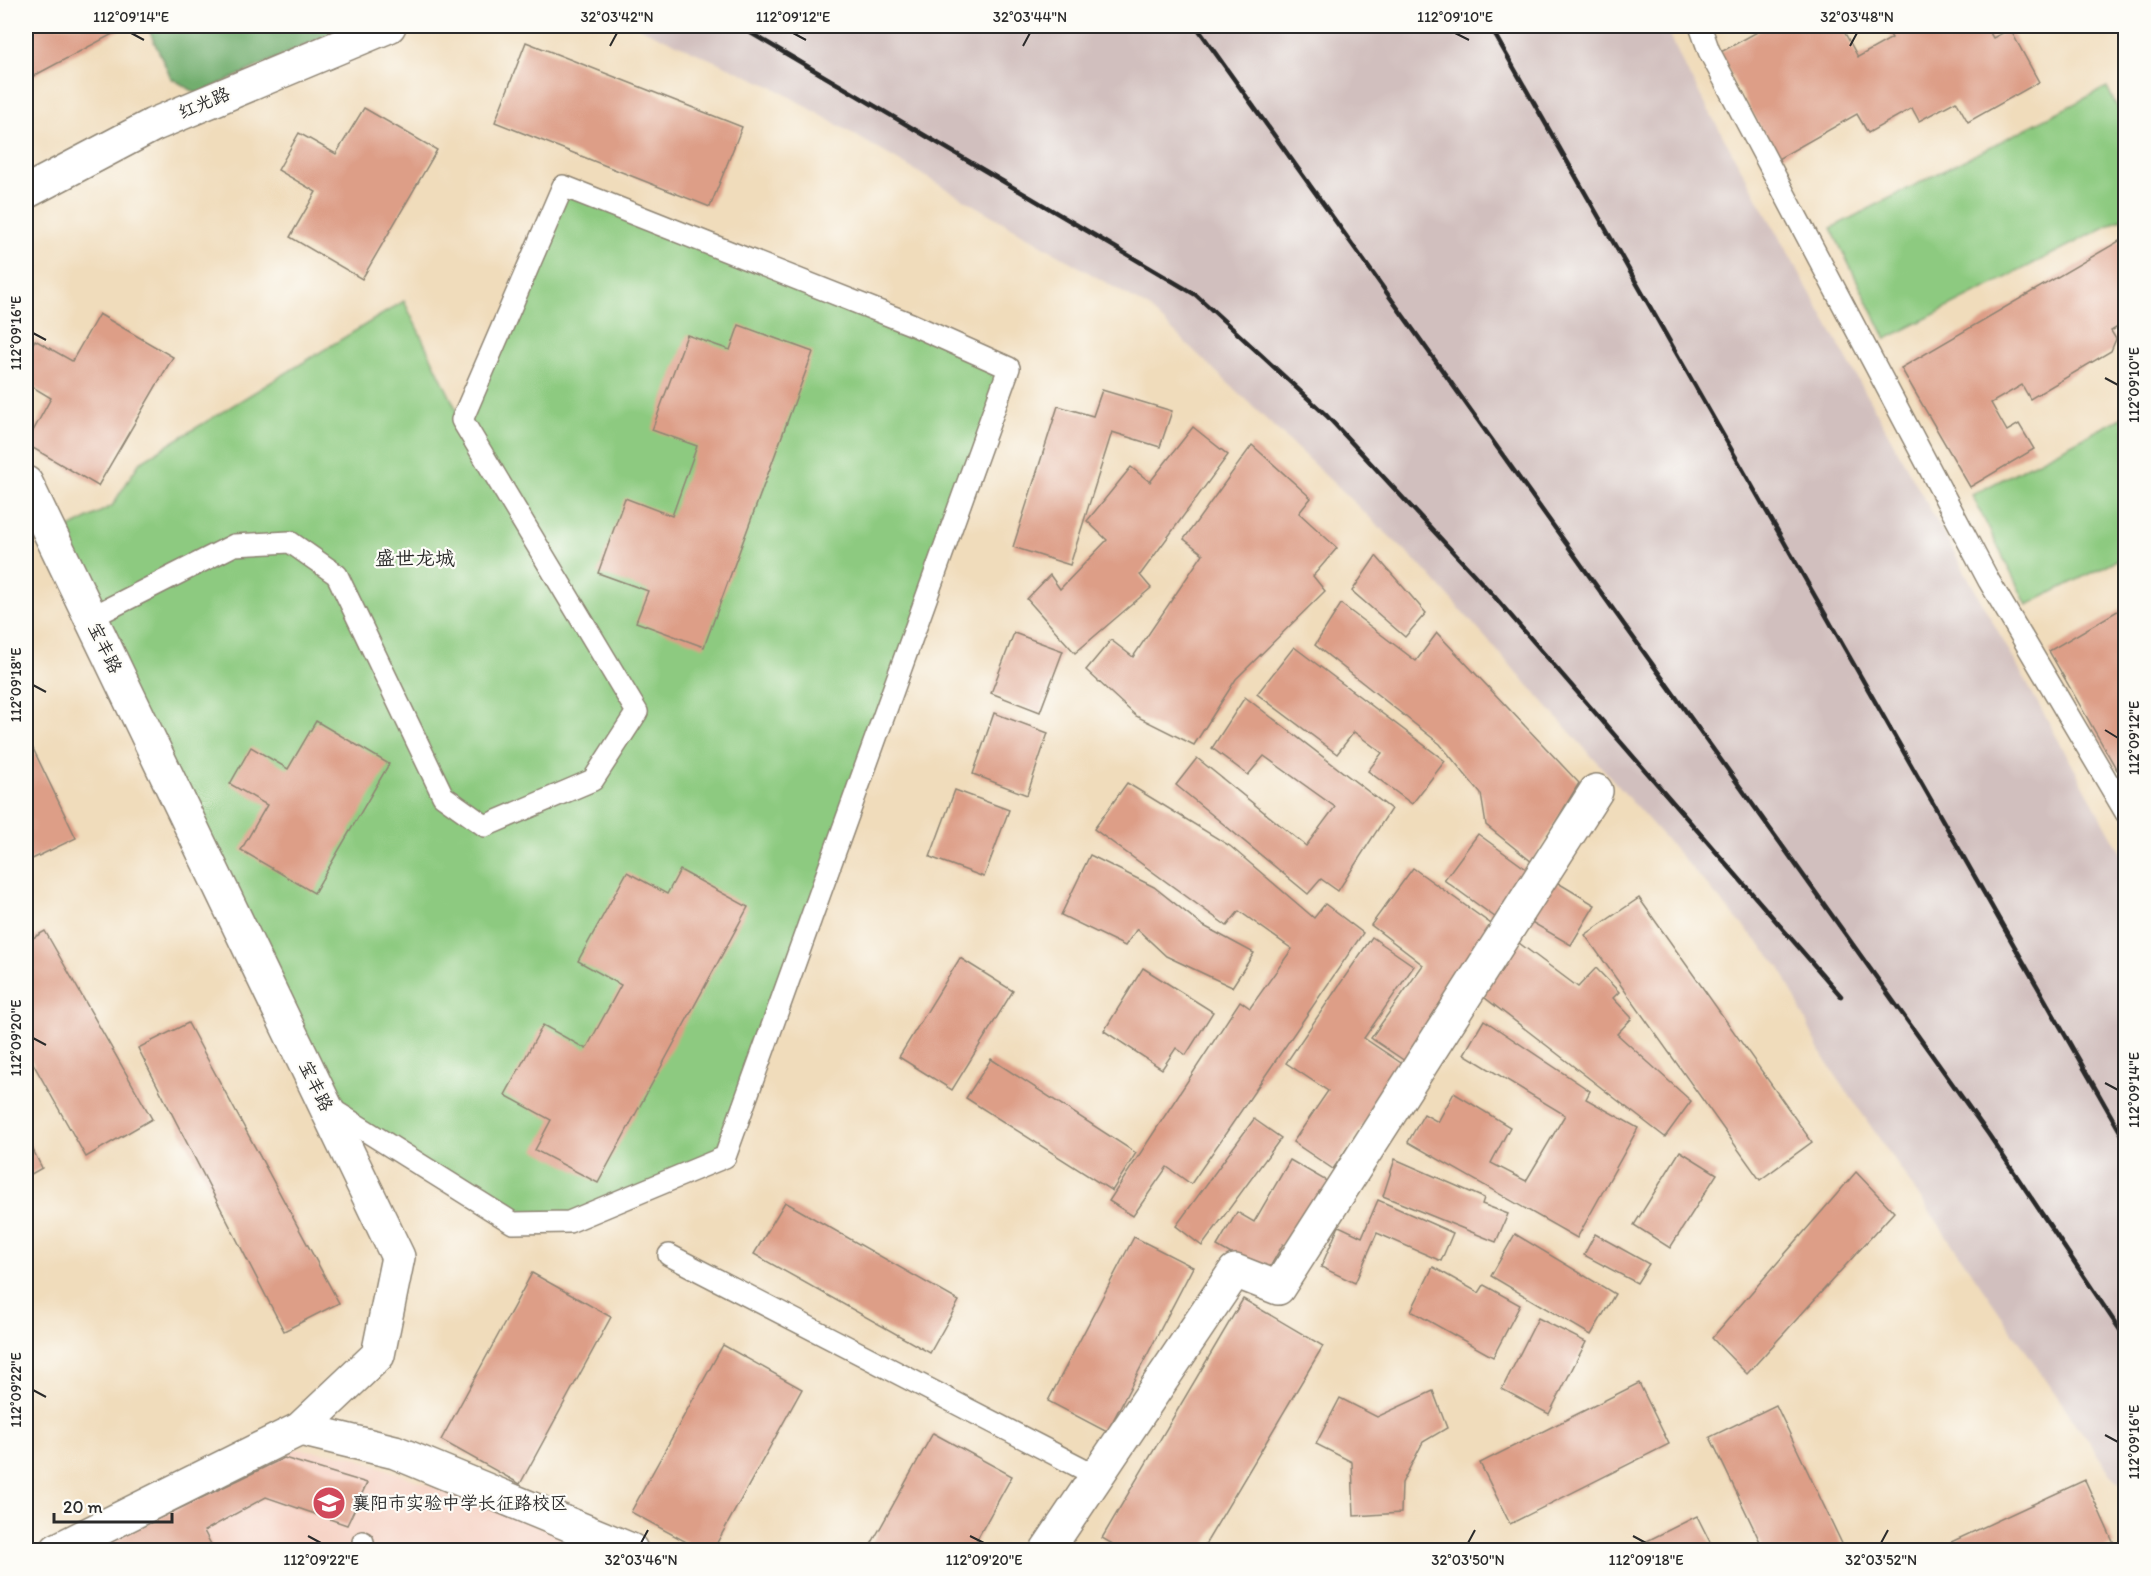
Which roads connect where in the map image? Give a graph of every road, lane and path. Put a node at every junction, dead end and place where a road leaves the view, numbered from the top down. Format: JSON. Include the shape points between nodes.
{"nodes":[{"id":1,"x":389,"y":26,"type":"edge"},
{"id":2,"x":1700,"y":26,"type":"edge"},
{"id":3,"x":26,"y":192,"type":"edge"},
{"id":4,"x":26,"y":483,"type":"edge"},
{"id":5,"x":90,"y":618,"type":"junction"},
{"id":6,"x":1596,"y":791,"type":"dead end"},
{"id":7,"x":2126,"y":813,"type":"edge"},
{"id":8,"x":325,"y":1105,"type":"junction"},
{"id":9,"x":669,"y":1255,"type":"dead end"},
{"id":10,"x":300,"y":1429,"type":"junction"},
{"id":11,"x":1097,"y":1476,"type":"junction"},
{"id":12,"x":57,"y":1551,"type":"edge"},
{"id":13,"x":631,"y":1551,"type":"edge"},
{"id":14,"x":1047,"y":1551,"type":"edge"}],
"edges":[{"from":1,"to":3,"type":"street","name":"红光路","via":[[153,125]]},
{"from":2,"to":7,"type":"lane","via":[[1709,51],[1989,581]]},
{"from":4,"to":5,"type":"street","name":"宝丰路"},
{"from":5,"to":8,"type":"street","name":"宝丰路"},
{"from":5,"to":8,"type":"lane","via":[[234,545],[290,542],[337,575],[443,796],[485,826],[593,780],[637,712],[462,420],[563,186],[911,324],[1009,368],[725,1157],[569,1222],[513,1223]]},
{"from":6,"to":11,"type":"street","via":[[1278,1288],[1235,1271]]},
{"from":8,"to":10,"type":"street","name":"宝丰路","via":[[398,1257],[378,1355]]},
{"from":9,"to":11,"type":"lane"},
{"from":10,"to":12,"type":"street","name":"宝丰路"},
{"from":10,"to":13,"type":"street","via":[[395,1452]]},
{"from":11,"to":14,"type":"street"}]}
